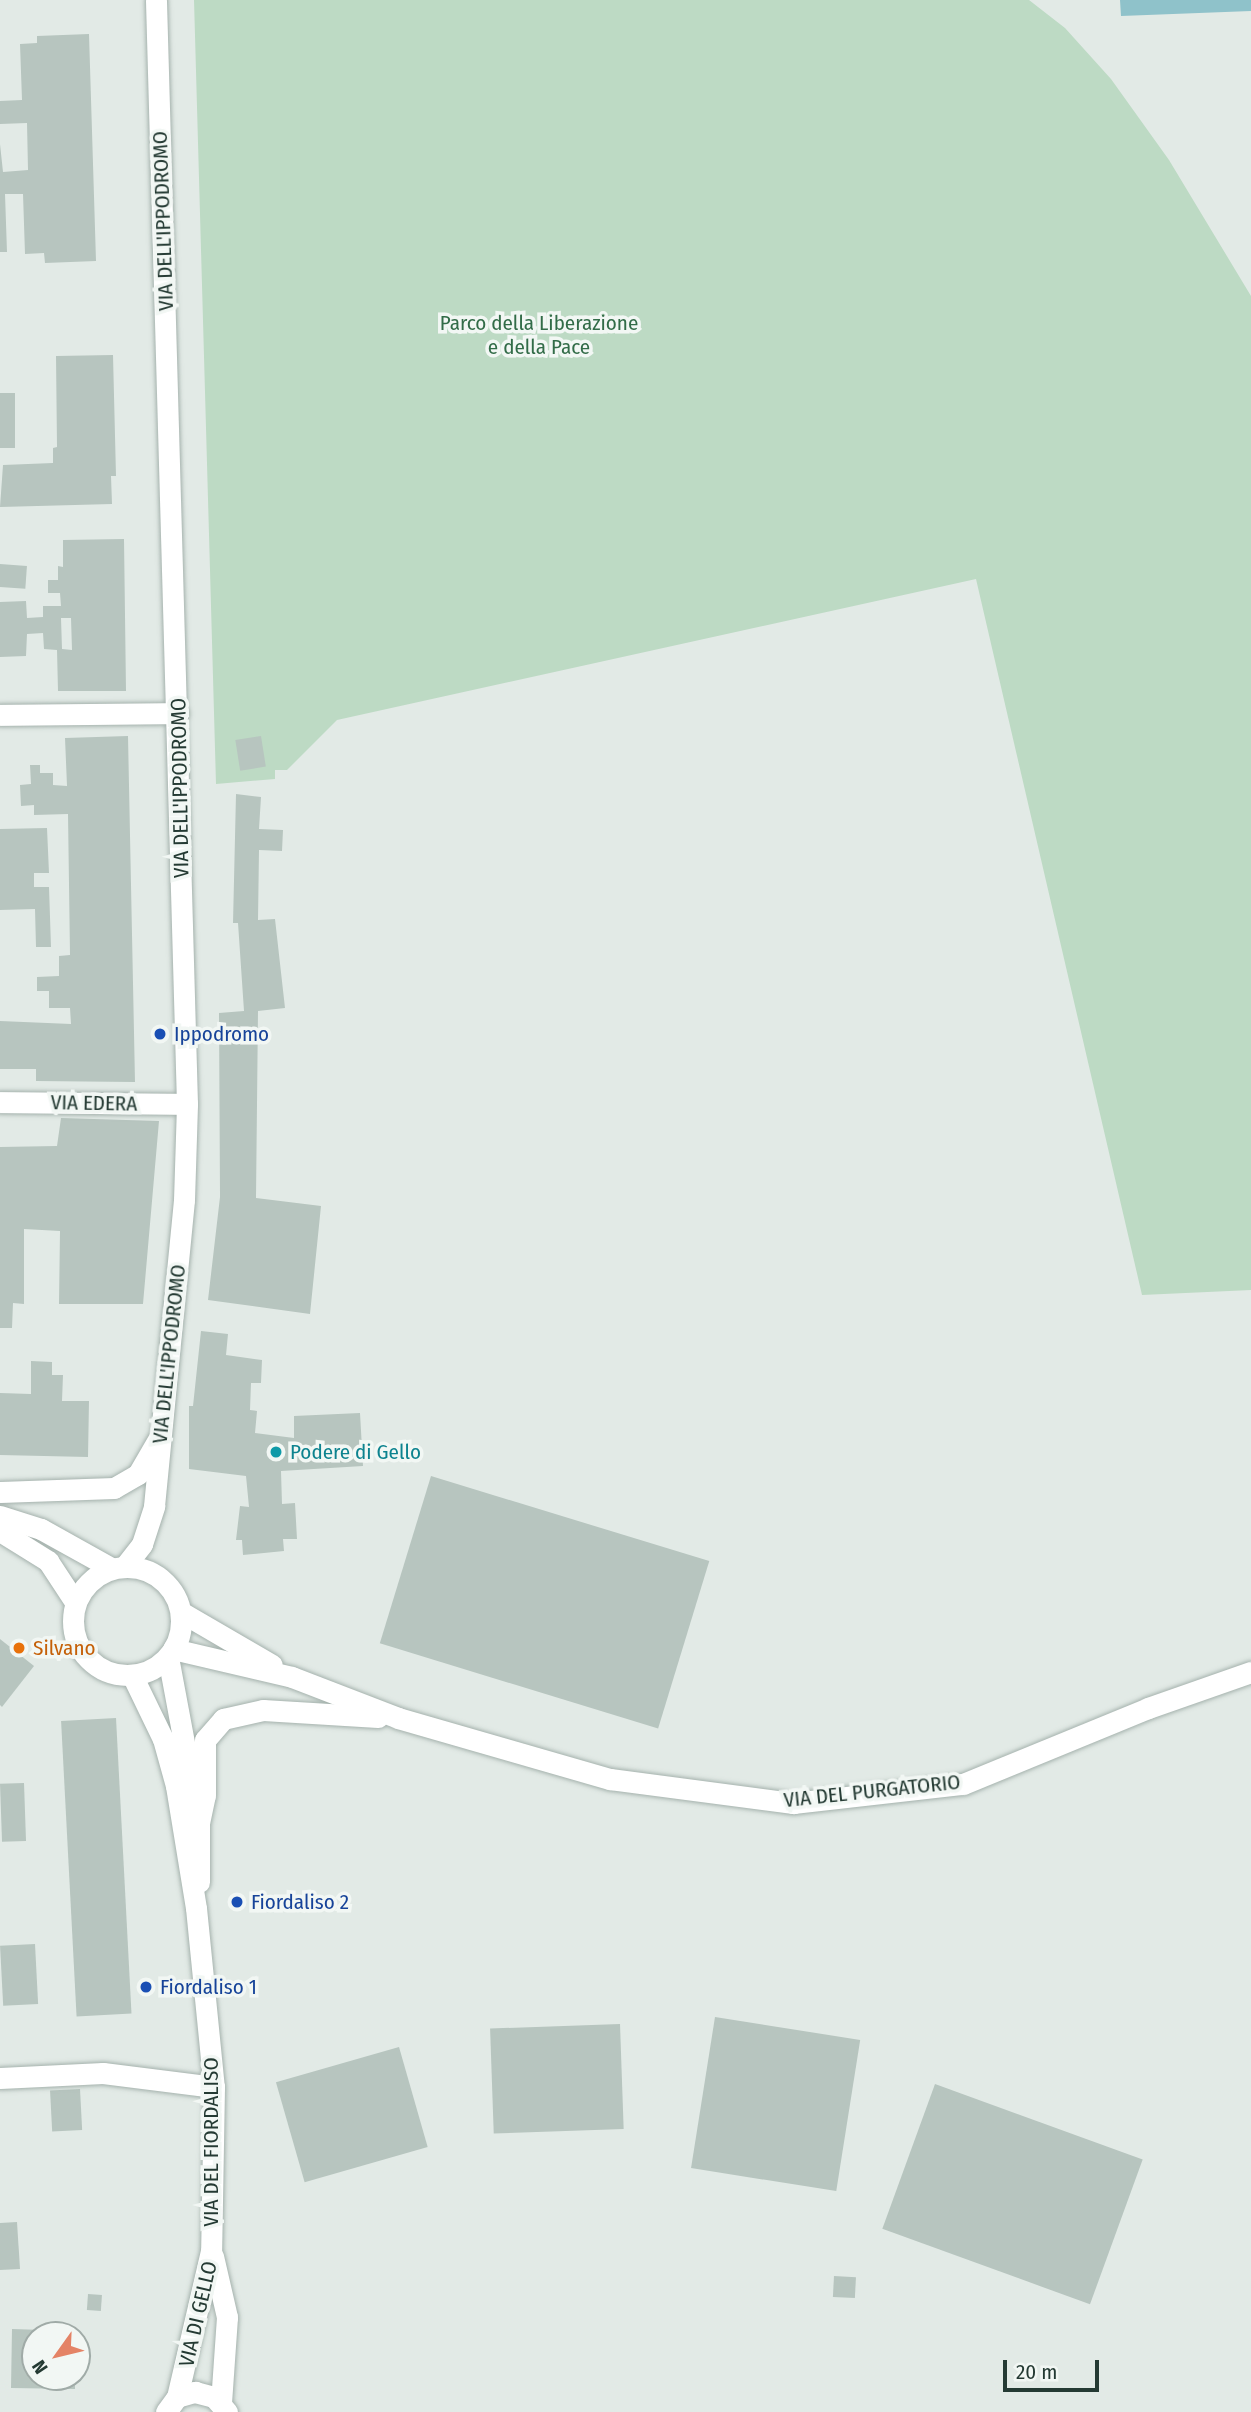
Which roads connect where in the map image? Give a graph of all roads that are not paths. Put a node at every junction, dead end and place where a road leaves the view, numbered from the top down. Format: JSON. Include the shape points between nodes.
{"nodes":[{"id":1,"x":156,"y":0,"type":"edge"},
{"id":2,"x":178,"y":713,"type":"junction"},
{"id":3,"x":0,"y":715,"type":"edge"},
{"id":4,"x":0,"y":1102,"type":"edge"},
{"id":5,"x":187,"y":1104,"type":"junction"},
{"id":6,"x":160,"y":1436,"type":"junction"},
{"id":7,"x":0,"y":1492,"type":"edge"},
{"id":8,"x":0,"y":1516,"type":"edge"},
{"id":9,"x":0,"y":1531,"type":"edge"},
{"id":10,"x":118,"y":1567,"type":"junction"},
{"id":11,"x":75,"y":1602,"type":"junction"},
{"id":12,"x":181,"y":1612,"type":"junction"},
{"id":13,"x":171,"y":1653,"type":"junction"},
{"id":14,"x":1251,"y":1672,"type":"edge"},
{"id":15,"x":132,"y":1675,"type":"junction"},
{"id":16,"x":292,"y":1677,"type":"junction"},
{"id":17,"x":398,"y":1718,"type":"junction"},
{"id":18,"x":199,"y":1822,"type":"junction"},
{"id":19,"x":196,"y":1908,"type":"junction"},
{"id":20,"x":0,"y":2078,"type":"edge"},
{"id":21,"x":214,"y":2087,"type":"junction"},
{"id":22,"x":211,"y":2251,"type":"junction"},
{"id":23,"x":171,"y":2405,"type":"edge"},
{"id":24,"x":224,"y":2408,"type":"edge"}],
"edges":[{"from":1,"to":2,"type":"street","name":"VIA DELL'IPPODROMO"},
{"from":2,"to":3,"type":"street"},
{"from":2,"to":5,"type":"street","name":"VIA DELL'IPPODROMO"},
{"from":4,"to":5,"type":"street","name":"VIA EDERA"},
{"from":5,"to":6,"type":"street","name":"VIA DELL'IPPODROMO","via":[[183,1213]]},
{"from":6,"to":7,"type":"street","via":[[138,1474],[114,1488]]},
{"from":6,"to":10,"type":"street","name":"VIA DELL'IPPODROMO","via":[[152,1518],[142,1544]]},
{"from":8,"to":10,"type":"street","via":[[41,1529]]},
{"from":9,"to":11,"type":"street","via":[[48,1561]]},
{"from":10,"to":11,"type":"street","via":[[95,1576]]},
{"from":10,"to":12,"type":"street","via":[[155,1574],[176,1598]]},
{"from":11,"to":15,"type":"street","via":[[74,1633],[84,1654],[102,1669]]},
{"from":12,"to":13,"type":"street"},
{"from":12,"to":16,"type":"street"},
{"from":13,"to":15,"type":"street","via":[[158,1666]]},
{"from":13,"to":16,"type":"street"},
{"from":13,"to":18,"type":"street","name":"VIA DEL FIORDALISO"},
{"from":14,"to":17,"type":"street","name":"VIA DEL PURGATORIO","via":[[1147,1708],[963,1784],[793,1803],[610,1779]]},
{"from":15,"to":19,"type":"street","name":"VIA DEL FIORDALISO","via":[[170,1759]]},
{"from":16,"to":17,"type":"street"},
{"from":17,"to":18,"type":"street","via":[[263,1710],[223,1719],[205,1740],[205,1795]]},
{"from":18,"to":19,"type":"street","name":"VIA DEL FIORDALISO"},
{"from":19,"to":21,"type":"street","name":"VIA DEL FIORDALISO"},
{"from":20,"to":21,"type":"street","via":[[103,2073]]},
{"from":21,"to":22,"type":"street","name":"VIA DEL FIORDALISO"},
{"from":22,"to":23,"type":"street","name":"VIA DI GELLO"},
{"from":22,"to":24,"type":"street","name":"VIA DI GELLO","via":[[227,2317]]},
{"from":23,"to":24,"type":"street","via":[[205,2393]]}]}
